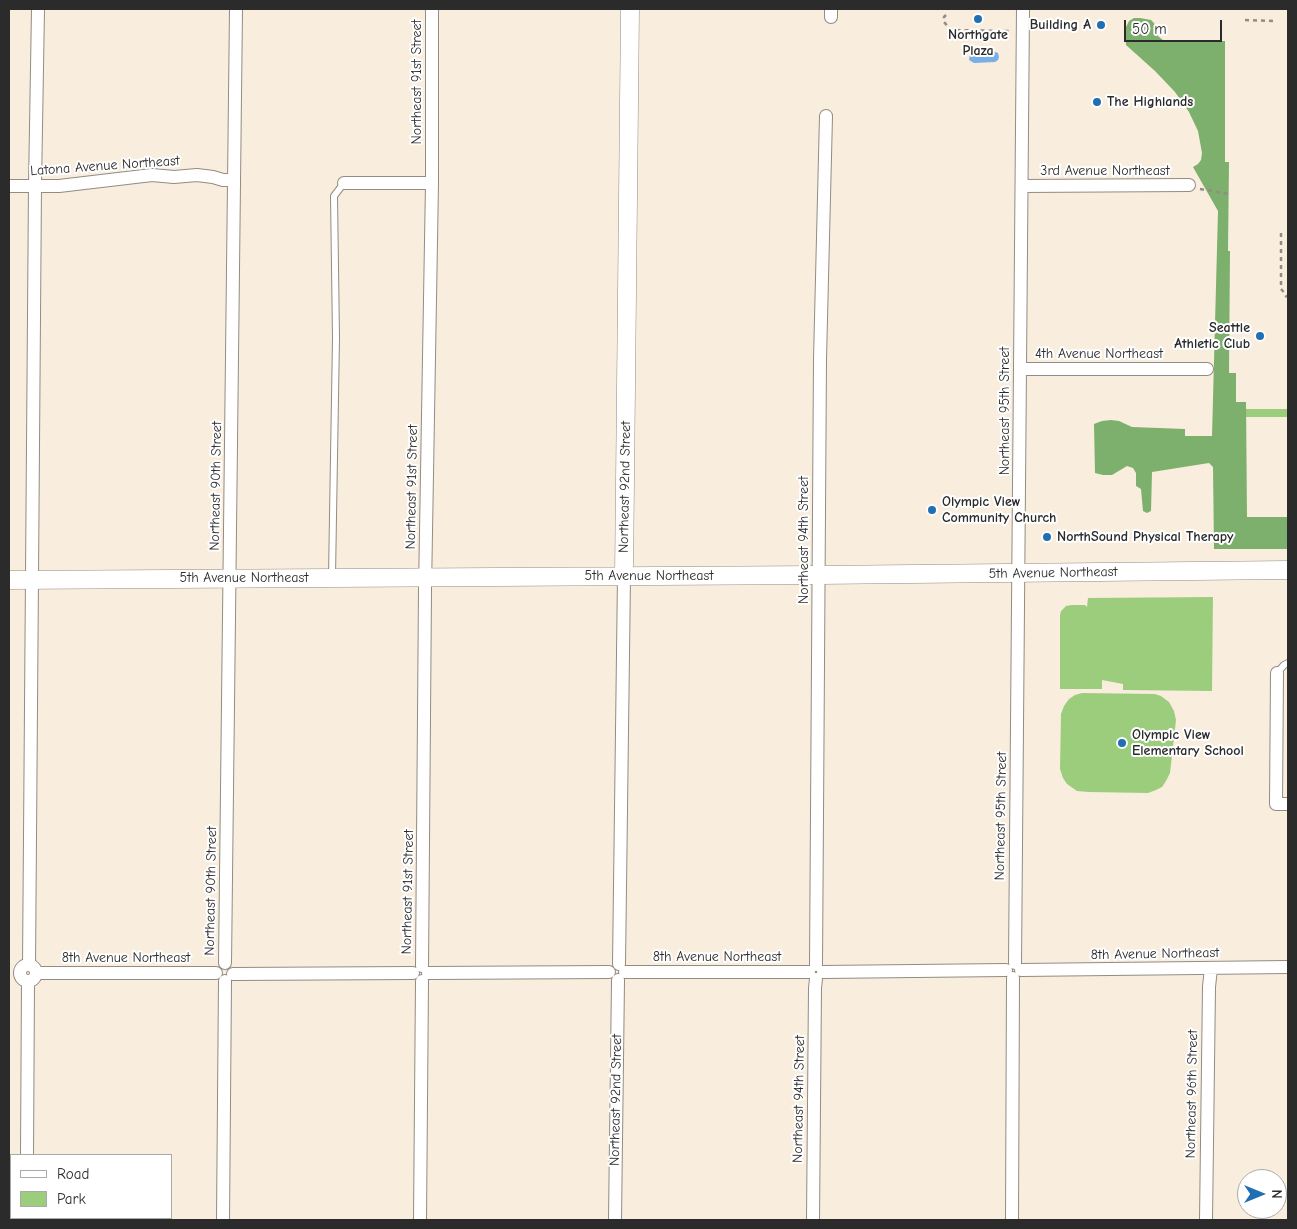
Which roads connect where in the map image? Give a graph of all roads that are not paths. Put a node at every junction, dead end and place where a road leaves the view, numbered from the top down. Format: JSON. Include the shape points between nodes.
{"nodes":[{"id":1,"x":38,"y":9,"type":"edge"},
{"id":2,"x":236,"y":9,"type":"edge"},
{"id":3,"x":432,"y":9,"type":"edge"},
{"id":4,"x":630,"y":9,"type":"edge"},
{"id":5,"x":1023,"y":9,"type":"edge"},
{"id":6,"x":826,"y":116,"type":"dead end"},
{"id":7,"x":234,"y":180,"type":"junction"},
{"id":8,"x":344,"y":183,"type":"joint"},
{"id":9,"x":432,"y":183,"type":"junction"},
{"id":10,"x":1189,"y":185,"type":"road end"},
{"id":11,"x":9,"y":186,"type":"edge"},
{"id":12,"x":35,"y":186,"type":"junction"},
{"id":13,"x":1022,"y":186,"type":"junction"},
{"id":14,"x":1020,"y":368,"type":"junction"},
{"id":15,"x":1206,"y":369,"type":"dead end"},
{"id":16,"x":1288,"y":570,"type":"edge"},
{"id":17,"x":1019,"y":573,"type":"junction"},
{"id":18,"x":819,"y":575,"type":"junction"},
{"id":19,"x":624,"y":576,"type":"junction"},
{"id":20,"x":426,"y":577,"type":"junction"},
{"id":21,"x":332,"y":578,"type":"junction"},
{"id":22,"x":230,"y":579,"type":"junction"},
{"id":23,"x":9,"y":580,"type":"edge"},
{"id":24,"x":31,"y":580,"type":"junction"},
{"id":25,"x":1288,"y":663,"type":"edge"},
{"id":26,"x":1277,"y":673,"type":"joint"},
{"id":27,"x":1282,"y":804,"type":"edge"},
{"id":28,"x":1288,"y":967,"type":"edge"},
{"id":29,"x":1211,"y":968,"type":"junction"},
{"id":30,"x":1014,"y":970,"type":"junction"},
{"id":31,"x":618,"y":972,"type":"junction"},
{"id":32,"x":816,"y":972,"type":"junction"},
{"id":33,"x":24,"y":973,"type":"edge"},
{"id":34,"x":225,"y":973,"type":"junction"},
{"id":35,"x":421,"y":973,"type":"junction"},
{"id":36,"x":27,"y":1154,"type":"edge"},
{"id":37,"x":223,"y":1220,"type":"edge"},
{"id":38,"x":420,"y":1220,"type":"edge"},
{"id":39,"x":615,"y":1220,"type":"edge"},
{"id":40,"x":812,"y":1220,"type":"edge"},
{"id":41,"x":1012,"y":1220,"type":"edge"},
{"id":42,"x":1206,"y":1220,"type":"edge"}],
"edges":[{"from":1,"to":12,"type":"street"},
{"from":2,"to":7,"type":"street","name":"Northeast 90th Street"},
{"from":3,"to":9,"type":"street","name":"Northeast 91st Street"},
{"from":4,"to":19,"type":"main road","name":"Northeast 92nd Street"},
{"from":5,"to":13,"type":"street","name":"Northeast 95th Street"},
{"from":6,"to":18,"type":"street","name":"Northeast 94th Street"},
{"from":7,"to":12,"type":"street","name":"Latona Avenue Northeast","via":[[152,175]]},
{"from":7,"to":22,"type":"street","name":"Northeast 90th Street"},
{"from":8,"to":9,"type":"street"},
{"from":8,"to":21,"type":"lane","via":[[334,196],[336,338]]},
{"from":9,"to":20,"type":"street","name":"Northeast 91st Street"},
{"from":10,"to":13,"type":"street","name":"3rd Avenue Northeast"},
{"from":11,"to":12,"type":"street","name":"Latona Avenue Northeast"},
{"from":12,"to":24,"type":"street"},
{"from":13,"to":14,"type":"street","name":"Northeast 95th Street"},
{"from":14,"to":15,"type":"street","name":"4th Avenue Northeast"},
{"from":14,"to":17,"type":"street","name":"Northeast 95th Street"},
{"from":16,"to":17,"type":"main road","name":"5th Avenue Northeast"},
{"from":17,"to":18,"type":"main road","name":"5th Avenue Northeast"},
{"from":17,"to":30,"type":"street","name":"Northeast 95th Street"},
{"from":18,"to":19,"type":"main road","name":"5th Avenue Northeast"},
{"from":18,"to":32,"type":"street","name":"Northeast 94th Street"},
{"from":19,"to":20,"type":"main road","name":"5th Avenue Northeast"},
{"from":19,"to":31,"type":"street","name":"Northeast 92nd Street"},
{"from":20,"to":21,"type":"main road","name":"5th Avenue Northeast"},
{"from":20,"to":35,"type":"street","name":"Northeast 91st Street"},
{"from":21,"to":22,"type":"main road","name":"5th Avenue Northeast"},
{"from":22,"to":24,"type":"main road","name":"5th Avenue Northeast"},
{"from":22,"to":34,"type":"street","name":"Northeast 90th Street"},
{"from":23,"to":24,"type":"main road","name":"5th Avenue Northeast"},
{"from":24,"to":33,"type":"street"},
{"from":25,"to":26,"type":"lane"},
{"from":26,"to":27,"type":"street"},
{"from":28,"to":29,"type":"street","name":"8th Avenue Northeast"},
{"from":29,"to":30,"type":"street","name":"8th Avenue Northeast"},
{"from":29,"to":42,"type":"street","name":"Northeast 96th Street"},
{"from":30,"to":32,"type":"street","name":"8th Avenue Northeast"},
{"from":30,"to":41,"type":"street","name":"Northeast 95th Street"},
{"from":31,"to":32,"type":"street","name":"8th Avenue Northeast"},
{"from":31,"to":35,"type":"street","name":"8th Avenue Northeast"},
{"from":31,"to":39,"type":"street","name":"Northeast 92nd Street"},
{"from":32,"to":40,"type":"street","name":"Northeast 94th Street"},
{"from":33,"to":34,"type":"street","name":"8th Avenue Northeast"},
{"from":33,"to":36,"type":"street"},
{"from":34,"to":35,"type":"street","name":"8th Avenue Northeast"},
{"from":34,"to":37,"type":"street","name":"Northeast 90th Street"},
{"from":35,"to":38,"type":"street","name":"Northeast 91st Street"}]}
